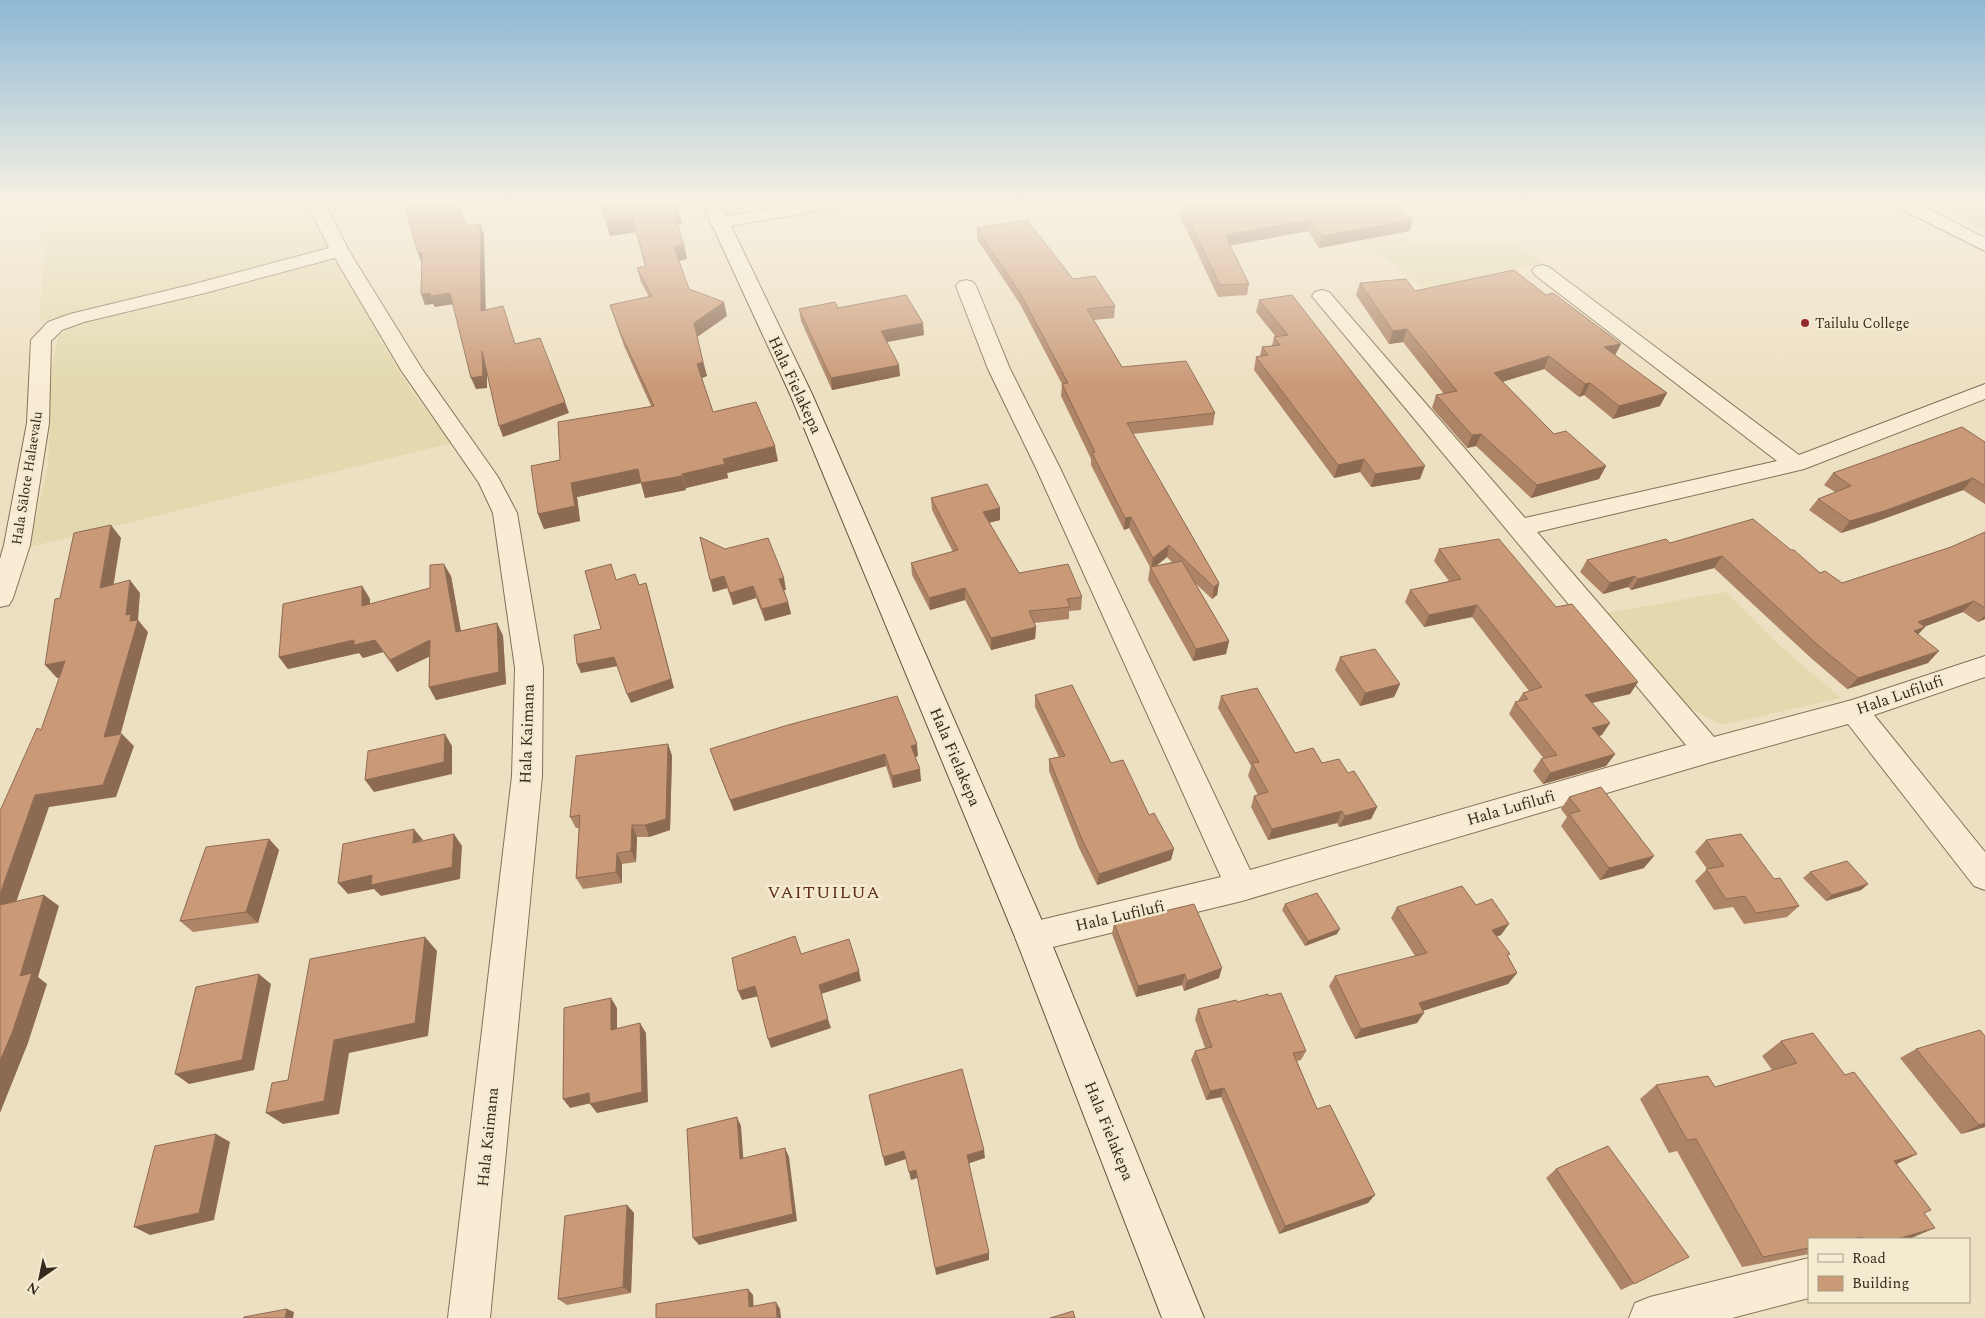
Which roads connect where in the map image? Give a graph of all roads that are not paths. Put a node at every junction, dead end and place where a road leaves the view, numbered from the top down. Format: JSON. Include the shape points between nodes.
{"nodes":[{"id":1,"x":291,"y":265,"type":"edge"},
{"id":2,"x":348,"y":265,"type":"edge"},
{"id":3,"x":739,"y":265,"type":"edge"},
{"id":4,"x":1542,"y":271,"type":"dead end"},
{"id":5,"x":966,"y":286,"type":"dead end"},
{"id":6,"x":1322,"y":296,"type":"dead end"},
{"id":7,"x":1985,"y":391,"type":"edge"},
{"id":8,"x":1796,"y":464,"type":"junction"},
{"id":9,"x":1518,"y":528,"type":"junction"},
{"id":10,"x":0,"y":598,"type":"edge"},
{"id":11,"x":1985,"y":666,"type":"edge"},
{"id":12,"x":1854,"y":712,"type":"junction"},
{"id":13,"x":1708,"y":751,"type":"junction"},
{"id":14,"x":1985,"y":876,"type":"edge"},
{"id":15,"x":1242,"y":886,"type":"junction"},
{"id":16,"x":1032,"y":937,"type":"junction"},
{"id":17,"x":1808,"y":1278,"type":"edge"},
{"id":18,"x":469,"y":1318,"type":"edge"},
{"id":19,"x":1183,"y":1318,"type":"edge"},
{"id":20,"x":1650,"y":1318,"type":"edge"}],
"edges":[{"from":1,"to":10,"type":"street","name":"Hala Sālote Halaevalu","via":[[77,318],[55,326],[41,340],[38,423],[17,545]]},
{"from":2,"to":18,"type":"street","name":"Hala Kaimana","via":[[412,370],[490,482],[505,513],[530,668],[527,776]]},
{"from":3,"to":16,"type":"street","name":"Hala Fielakepa","via":[[800,394]]},
{"from":4,"to":8,"type":"street"},
{"from":5,"to":15,"type":"street","via":[[999,369]]},
{"from":6,"to":9,"type":"street"},
{"from":7,"to":8,"type":"street"},
{"from":8,"to":9,"type":"street"},
{"from":9,"to":13,"type":"street"},
{"from":11,"to":12,"type":"street","name":"Hala Lufilufi"},
{"from":12,"to":13,"type":"street","name":"Hala Lufilufi"},
{"from":12,"to":14,"type":"street"},
{"from":13,"to":15,"type":"street","name":"Hala Lufilufi"},
{"from":15,"to":16,"type":"street","name":"Hala Lufilufi"},
{"from":16,"to":19,"type":"street","name":"Hala Fielakepa"},
{"from":17,"to":20,"type":"street"}]}
